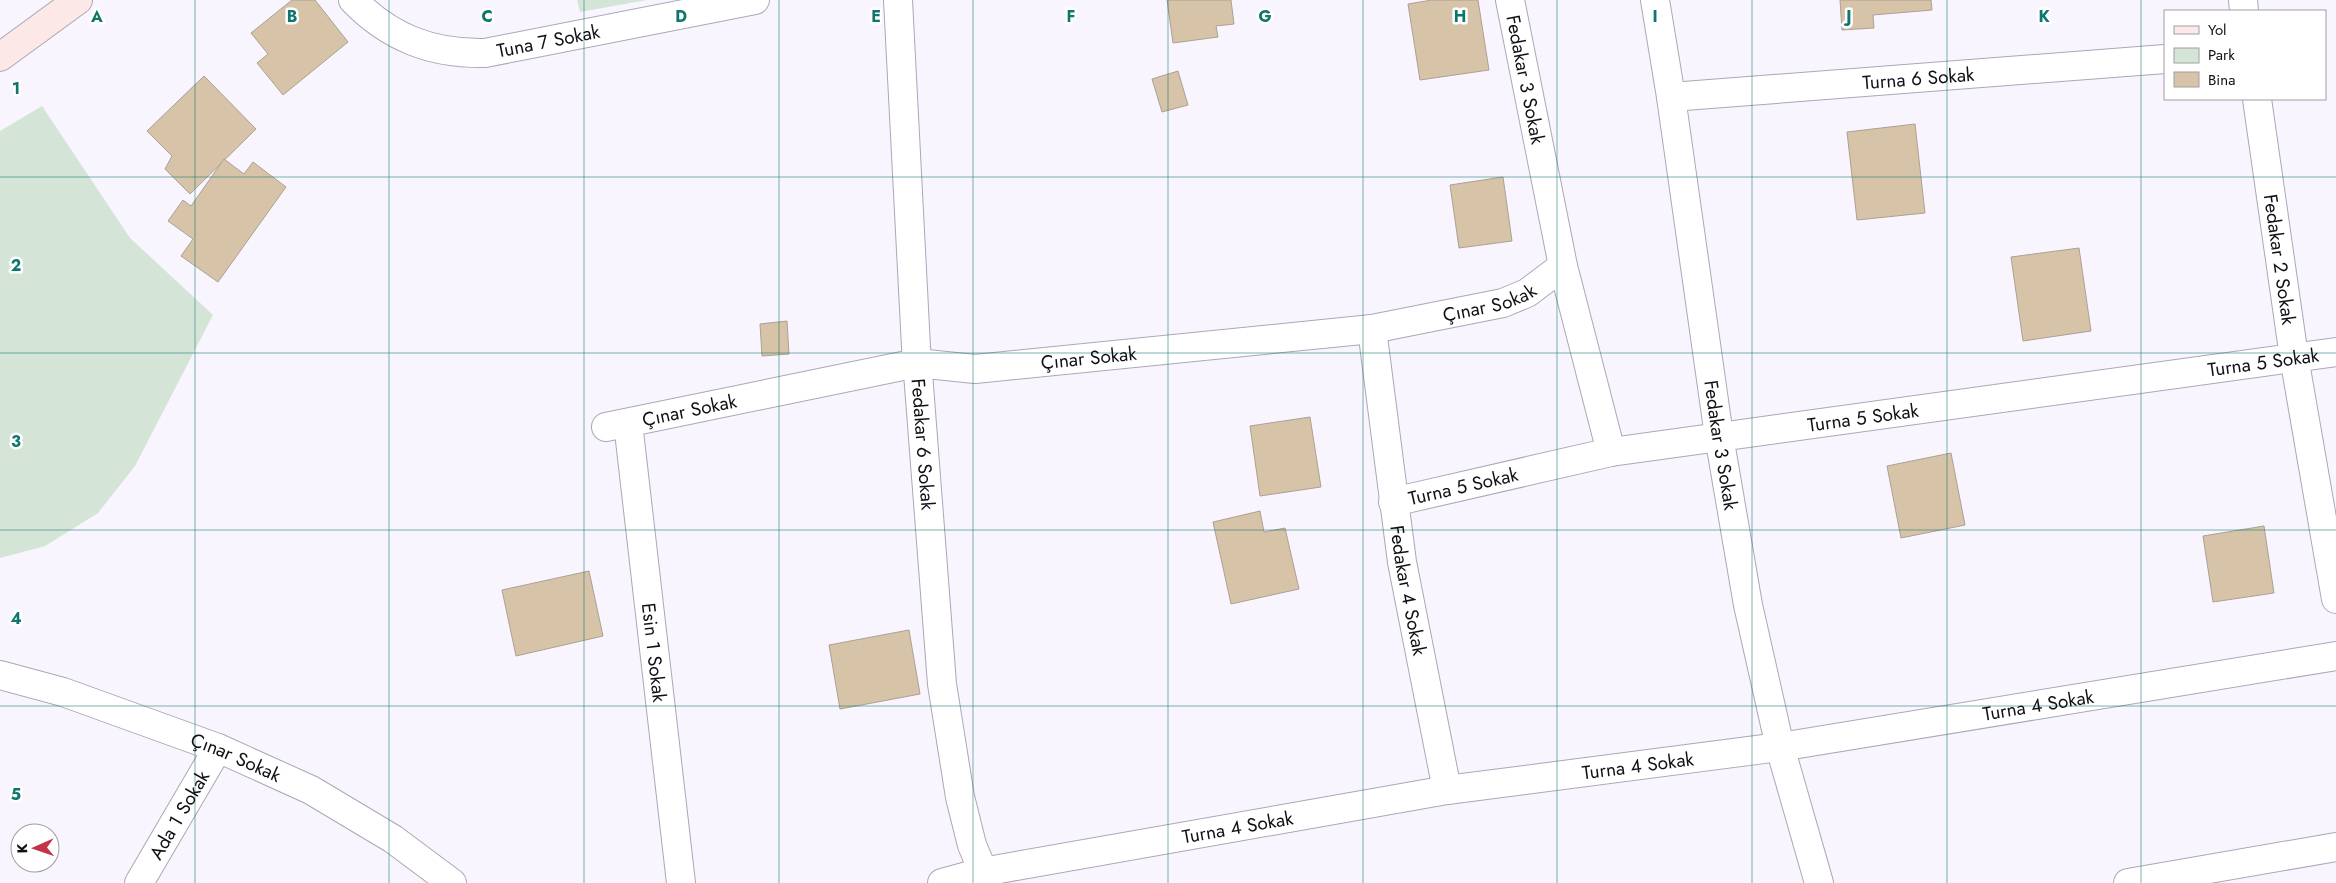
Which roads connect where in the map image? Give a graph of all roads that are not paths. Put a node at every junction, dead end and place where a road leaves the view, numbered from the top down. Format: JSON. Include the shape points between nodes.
{"nodes":[{"id":1,"x":78,"y":0,"type":"edge"},
{"id":2,"x":353,"y":0,"type":"edge"},
{"id":3,"x":755,"y":0,"type":"edge"},
{"id":4,"x":898,"y":0,"type":"edge"},
{"id":5,"x":1510,"y":0,"type":"edge"},
{"id":6,"x":1655,"y":0,"type":"edge"},
{"id":7,"x":0,"y":57,"type":"edge"},
{"id":8,"x":2164,"y":59,"type":"edge"},
{"id":9,"x":1671,"y":97,"type":"junction"},
{"id":10,"x":2257,"y":100,"type":"edge"},
{"id":11,"x":1563,"y":266,"type":"junction"},
{"id":12,"x":1372,"y":329,"type":"junction"},
{"id":13,"x":2336,"y":352,"type":"edge"},
{"id":14,"x":2294,"y":357,"type":"junction"},
{"id":15,"x":917,"y":363,"type":"junction"},
{"id":16,"x":617,"y":425,"type":"joint"},
{"id":17,"x":1719,"y":436,"type":"junction"},
{"id":18,"x":1611,"y":452,"type":"junction"},
{"id":19,"x":1393,"y":502,"type":"junction"},
{"id":20,"x":2336,"y":599,"type":"edge"},
{"id":21,"x":2336,"y":656,"type":"edge"},
{"id":22,"x":0,"y":675,"type":"edge"},
{"id":23,"x":1780,"y":747,"type":"junction"},
{"id":24,"x":218,"y":748,"type":"junction"},
{"id":25,"x":1447,"y":790,"type":"junction"},
{"id":26,"x":2336,"y":847,"type":"edge"},
{"id":27,"x":985,"y":878,"type":"edge"},
{"id":28,"x":139,"y":883,"type":"edge"},
{"id":29,"x":452,"y":883,"type":"edge"},
{"id":30,"x":681,"y":883,"type":"edge"},
{"id":31,"x":942,"y":883,"type":"edge"},
{"id":32,"x":1819,"y":883,"type":"edge"},
{"id":33,"x":2128,"y":883,"type":"edge"}],
"edges":[{"from":1,"to":7,"type":"main road"},
{"from":2,"to":3,"type":"street","name":"Tuna 7 Sokak","via":[[388,28],[422,45],[442,51],[485,53]]},
{"from":4,"to":15,"type":"street","name":"Fedakar 6 Sokak"},
{"from":5,"to":11,"type":"street","name":"Fedakar 3 Sokak"},
{"from":6,"to":9,"type":"street","name":"Fedakar 3 Sokak"},
{"from":8,"to":9,"type":"street","name":"Turna 6 Sokak"},
{"from":9,"to":17,"type":"street","name":"Fedakar 3 Sokak"},
{"from":10,"to":14,"type":"street","name":"Fedakar 2 Sokak"},
{"from":11,"to":12,"type":"street","name":"Çınar Sokak","via":[[1527,293],[1503,303]]},
{"from":11,"to":18,"type":"street","name":"Fedakar 3 Sokak"},
{"from":12,"to":15,"type":"street","name":"Çınar Sokak","via":[[975,369]]},
{"from":12,"to":19,"type":"street","name":"Fedakar 4 Sokak"},
{"from":13,"to":14,"type":"street","name":"Turna 5 Sokak"},
{"from":14,"to":17,"type":"street","name":"Turna 5 Sokak"},
{"from":14,"to":20,"type":"street","name":"Fedakar 2 Sokak"},
{"from":15,"to":16,"type":"street","name":"Çınar Sokak"},
{"from":15,"to":27,"type":"street","name":"Fedakar 6 Sokak","via":[[942,684],[960,796],[972,845]]},
{"from":16,"to":30,"type":"street","name":"Esin 1 Sokak"},
{"from":17,"to":18,"type":"street","name":"Turna 5 Sokak"},
{"from":17,"to":23,"type":"street","name":"Fedakar 3 Sokak","via":[[1748,606]]},
{"from":18,"to":19,"type":"street","name":"Turna 5 Sokak"},
{"from":19,"to":25,"type":"street","name":"Fedakar 4 Sokak"},
{"from":21,"to":23,"type":"street","name":"Turna 4 Sokak"},
{"from":22,"to":24,"type":"street","name":"Çınar Sokak","via":[[63,692]]},
{"from":23,"to":25,"type":"street","name":"Turna 4 Sokak"},
{"from":23,"to":32,"type":"street","name":"Fedakar 3 Sokak"},
{"from":24,"to":28,"type":"street","name":"Ada 1 Sokak"},
{"from":24,"to":29,"type":"street","name":"Çınar Sokak","via":[[312,790],[393,839]]},
{"from":25,"to":27,"type":"street","name":"Turna 4 Sokak"},
{"from":26,"to":33,"type":"street"},
{"from":27,"to":31,"type":"street","name":"Turna 4 Sokak"}]}
